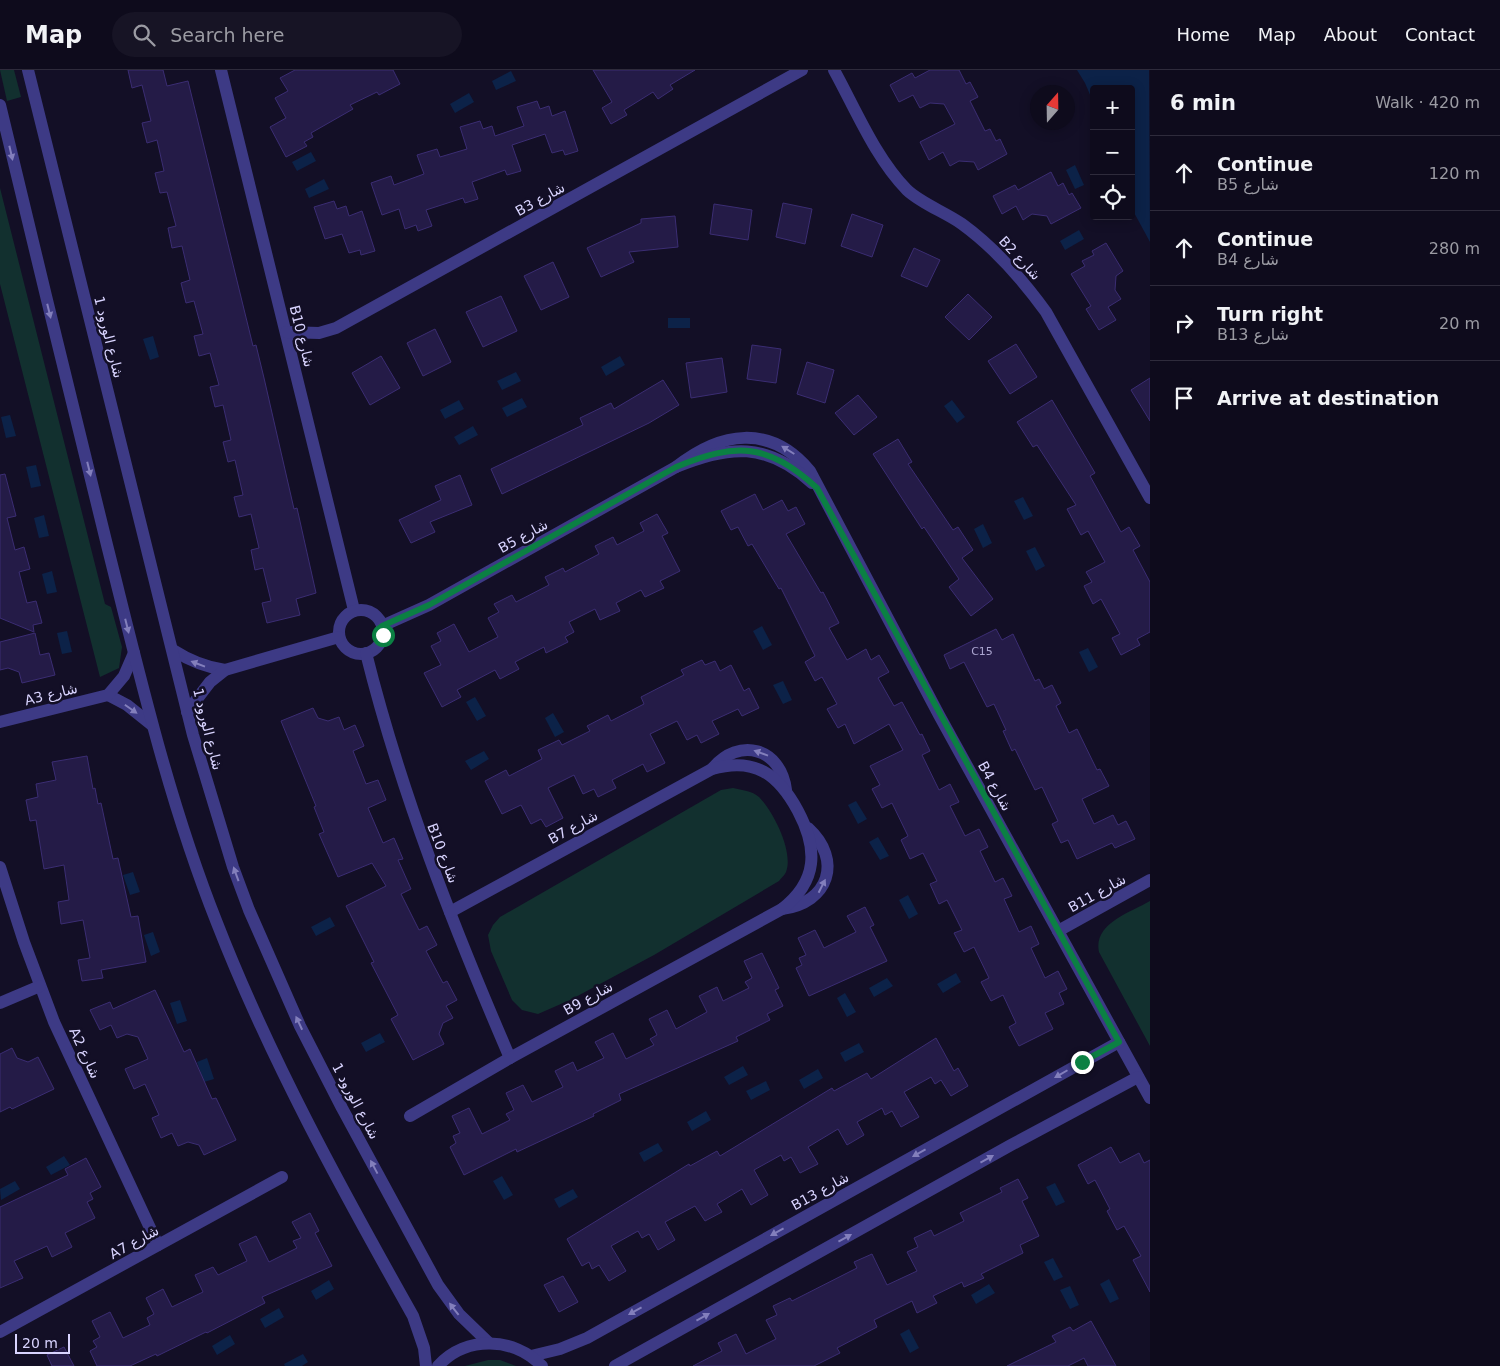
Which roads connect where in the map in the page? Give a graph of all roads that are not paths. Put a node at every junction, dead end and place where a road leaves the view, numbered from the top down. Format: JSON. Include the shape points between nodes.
{"nodes":[{"id":1,"x":221,"y":70,"type":"edge"},
{"id":2,"x":802,"y":70,"type":"edge"},
{"id":3,"x":834,"y":70,"type":"edge"},
{"id":4,"x":28,"y":72,"type":"edge"},
{"id":5,"x":0,"y":105,"type":"edge"},
{"id":6,"x":286,"y":332,"type":"junction"},
{"id":7,"x":676,"y":467,"type":"joint"},
{"id":8,"x":1150,"y":498,"type":"edge"},
{"id":9,"x":354,"y":610,"type":"junction"},
{"id":10,"x":382,"y":626,"type":"junction"},
{"id":11,"x":339,"y":637,"type":"junction"},
{"id":12,"x":173,"y":650,"type":"junction"},
{"id":13,"x":134,"y":652,"type":"junction"},
{"id":14,"x":366,"y":653,"type":"junction"},
{"id":15,"x":225,"y":670,"type":"junction"},
{"id":16,"x":108,"y":695,"type":"junction"},
{"id":17,"x":187,"y":712,"type":"junction"},
{"id":18,"x":0,"y":722,"type":"edge"},
{"id":19,"x":152,"y":725,"type":"junction"},
{"id":20,"x":712,"y":769,"type":"junction"},
{"id":21,"x":786,"y":790,"type":"junction"},
{"id":22,"x":806,"y":826,"type":"junction"},
{"id":23,"x":0,"y":867,"type":"edge"},
{"id":24,"x":1150,"y":880,"type":"edge"},
{"id":25,"x":782,"y":909,"type":"junction"},
{"id":26,"x":450,"y":912,"type":"junction"},
{"id":27,"x":1058,"y":931,"type":"junction"},
{"id":28,"x":40,"y":986,"type":"junction"},
{"id":29,"x":0,"y":1003,"type":"edge"},
{"id":30,"x":1119,"y":1042,"type":"junction"},
{"id":31,"x":510,"y":1058,"type":"junction"},
{"id":32,"x":1138,"y":1078,"type":"junction"},
{"id":33,"x":1150,"y":1098,"type":"edge"},
{"id":34,"x":410,"y":1116,"type":"dead end"},
{"id":35,"x":282,"y":1177,"type":"dead end"},
{"id":36,"x":158,"y":1245,"type":"junction"},
{"id":37,"x":0,"y":1332,"type":"edge"},
{"id":38,"x":489,"y":1343,"type":"junction"},
{"id":39,"x":532,"y":1356,"type":"junction"},
{"id":40,"x":426,"y":1366,"type":"edge"},
{"id":41,"x":438,"y":1366,"type":"edge"},
{"id":42,"x":542,"y":1366,"type":"edge"},
{"id":43,"x":615,"y":1366,"type":"edge"}],
"edges":[{"from":1,"to":6,"type":"street","name":"B10 شارع"},
{"from":2,"to":6,"type":"street","name":"B3 شارع","via":[[336,328],[311,334]]},
{"from":3,"to":8,"type":"street","name":"B2 شارع","via":[[897,179],[910,192],[962,224],[985,243],[1022,281],[1046,312]]},
{"from":4,"to":12,"type":"street","name":"شارع الورود 1"},
{"from":5,"to":13,"type":"street","one_way":true},
{"from":6,"to":9,"type":"street","name":"B10 شارع"},
{"from":7,"to":10,"type":"street","name":"B5 شارع","via":[[429,605]]},
{"from":7,"to":27,"type":"street","name":"B4 شارع","via":[[709,445],[746,438],[765,440],[783,447],[810,471]]},
{"from":9,"to":10,"type":"street","via":[[372,612]]},
{"from":9,"to":11,"type":"street","via":[[341,620]]},
{"from":10,"to":14,"type":"street","via":[[380,643]]},
{"from":11,"to":14,"type":"street","via":[[349,651]]},
{"from":11,"to":15,"type":"street"},
{"from":15,"to":12,"type":"street","one_way":true,"via":[[206,667]]},
{"from":12,"to":17,"type":"street","name":"شارع الورود 1"},
{"from":13,"to":16,"type":"street","via":[[124,676]]},
{"from":13,"to":19,"type":"street"},
{"from":14,"to":26,"type":"street","name":"B10 شارع","via":[[408,800]]},
{"from":15,"to":17,"type":"street","via":[[210,682]]},
{"from":16,"to":18,"type":"street","name":"A3 شارع"},
{"from":16,"to":19,"type":"street","one_way":true,"via":[[132,708]]},
{"from":38,"to":17,"type":"street","name":"شارع الورود 1","one_way":true,"via":[[459,1314],[438,1285],[304,1034],[233,867]]},
{"from":19,"to":40,"type":"street","via":[[194,863],[247,996],[308,1124],[413,1316],[424,1348]]},
{"from":20,"to":21,"type":"street","via":[[747,766],[769,775]]},
{"from":21,"to":20,"type":"street","one_way":true,"via":[[785,777],[779,765],[757,751],[731,752]]},
{"from":20,"to":26,"type":"street","name":"B7 شارع"},
{"from":21,"to":22,"type":"street"},
{"from":22,"to":25,"type":"street","name":"B9 شارع","via":[[812,856],[808,877],[797,895]]},
{"from":25,"to":22,"type":"street","name":"B9 شارع","one_way":true,"via":[[808,902],[824,883],[827,858],[823,845]]},
{"from":23,"to":28,"type":"street","name":"A2 شارع"},
{"from":24,"to":27,"type":"street","name":"B11 شارع"},
{"from":25,"to":31,"type":"street","name":"B9 شارع"},
{"from":26,"to":31,"type":"street","name":"B10 شارع"},
{"from":27,"to":30,"type":"street","name":"B4 شارع"},
{"from":28,"to":29,"type":"street"},
{"from":28,"to":36,"type":"street","name":"A2 شارع"},
{"from":30,"to":32,"type":"street","name":"B4 شارع"},
{"from":30,"to":39,"type":"street","name":"B13 شارع","one_way":true,"via":[[587,1338]]},
{"from":31,"to":34,"type":"street","name":"B9 شارع"},
{"from":32,"to":33,"type":"street","name":"B4 شارع"},
{"from":43,"to":32,"type":"street","one_way":true,"via":[[1011,1145]]},
{"from":35,"to":36,"type":"street","name":"A7 شارع"},
{"from":36,"to":37,"type":"street","name":"A7 شارع"},
{"from":38,"to":39,"type":"street","via":[[511,1346]]},
{"from":38,"to":41,"type":"street","via":[[464,1348]]},
{"from":39,"to":42,"type":"street"}]}
